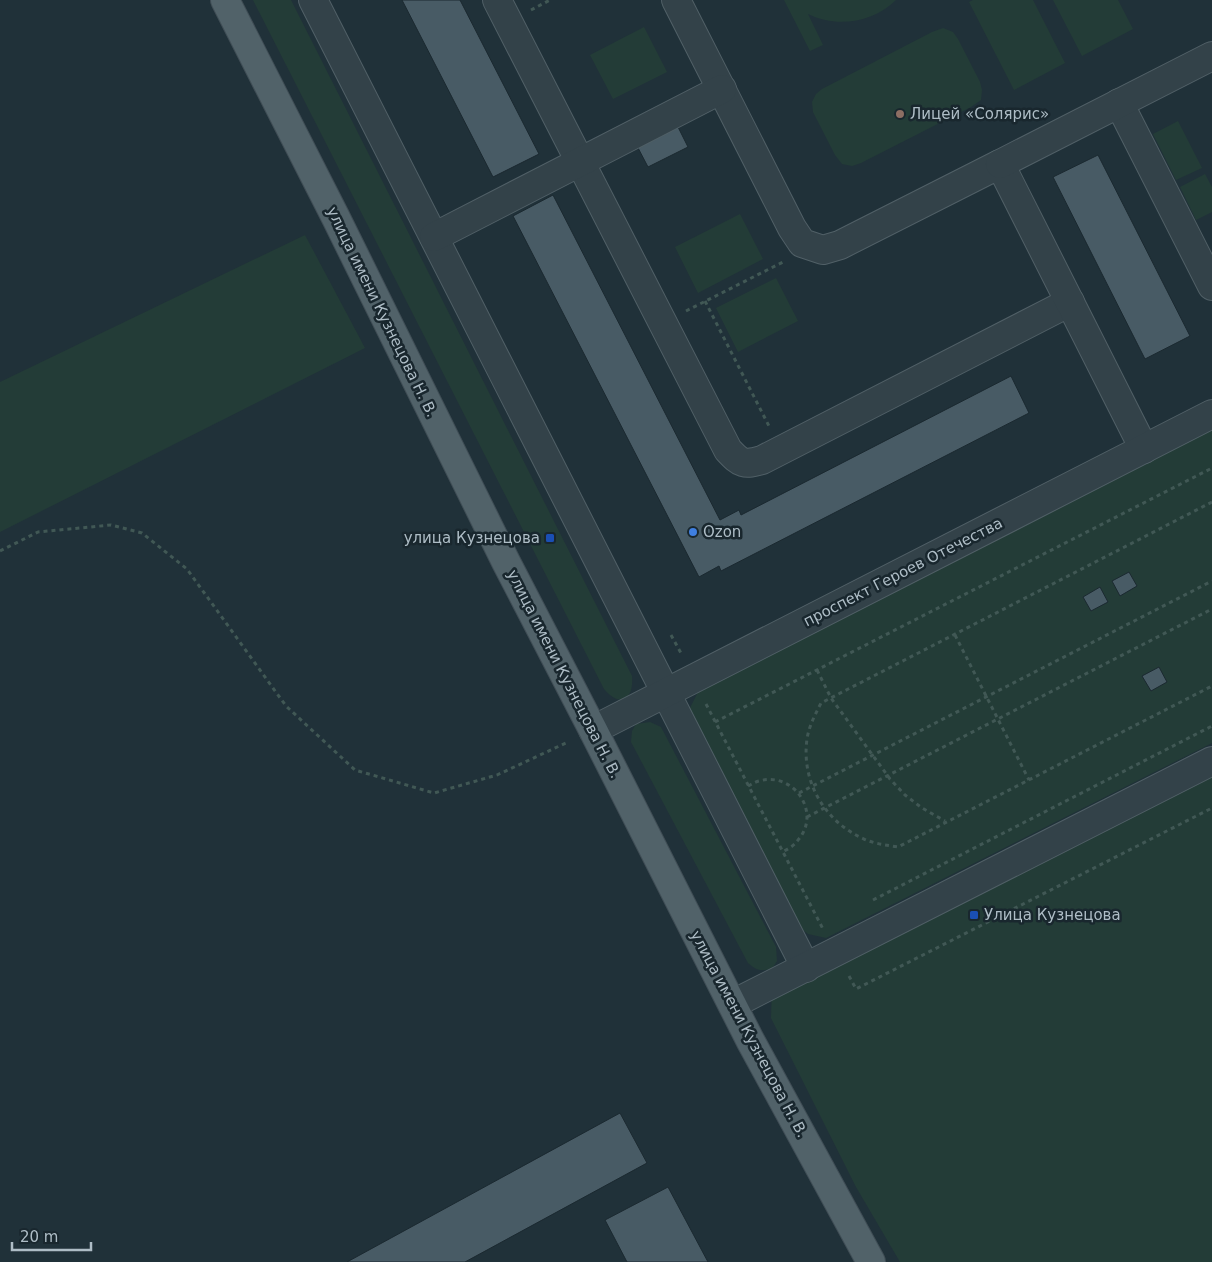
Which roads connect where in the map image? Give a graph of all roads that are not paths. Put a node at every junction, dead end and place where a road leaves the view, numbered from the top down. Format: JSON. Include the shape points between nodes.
{"nodes":[{"id":1,"x":225,"y":0,"type":"edge"},
{"id":2,"x":313,"y":0,"type":"edge"},
{"id":3,"x":497,"y":0,"type":"edge"},
{"id":4,"x":676,"y":0,"type":"edge"},
{"id":5,"x":1212,"y":56,"type":"edge"},
{"id":6,"x":722,"y":89,"type":"junction"},
{"id":7,"x":1119,"y":103,"type":"junction"},
{"id":8,"x":580,"y":162,"type":"junction"},
{"id":9,"x":1000,"y":164,"type":"junction"},
{"id":10,"x":434,"y":237,"type":"junction"},
{"id":11,"x":1212,"y":286,"type":"edge"},
{"id":12,"x":1070,"y":302,"type":"junction"},
{"id":13,"x":1212,"y":414,"type":"edge"},
{"id":14,"x":1144,"y":449,"type":"junction"},
{"id":15,"x":667,"y":692,"type":"junction"},
{"id":16,"x":594,"y":730,"type":"junction"},
{"id":17,"x":1212,"y":761,"type":"edge"},
{"id":18,"x":806,"y":968,"type":"junction"},
{"id":19,"x":733,"y":1004,"type":"junction"},
{"id":20,"x":871,"y":1262,"type":"edge"}],
"edges":[{"from":1,"to":16,"type":"main road","name":"улица имени Кузнецова Н. В.","via":[[506,562]]},
{"from":2,"to":10,"type":"street"},
{"from":3,"to":8,"type":"street"},
{"from":4,"to":6,"type":"street"},
{"from":5,"to":7,"type":"street"},
{"from":6,"to":8,"type":"street"},
{"from":6,"to":9,"type":"street","via":[[792,228],[802,243],[823,250],[840,245]]},
{"from":7,"to":9,"type":"street"},
{"from":7,"to":11,"type":"street"},
{"from":8,"to":10,"type":"street"},
{"from":8,"to":12,"type":"street","via":[[728,450],[737,460],[749,464]]},
{"from":9,"to":12,"type":"street"},
{"from":10,"to":15,"type":"street"},
{"from":12,"to":14,"type":"street"},
{"from":13,"to":14,"type":"street","name":"проспект Героев Отечества"},
{"from":14,"to":15,"type":"street","name":"проспект Героев Отечества"},
{"from":15,"to":16,"type":"street","name":"проспект Героев Отечества"},
{"from":15,"to":18,"type":"street"},
{"from":16,"to":19,"type":"main road","name":"улица имени Кузнецова Н. В."},
{"from":17,"to":18,"type":"street"},
{"from":18,"to":19,"type":"street"},
{"from":19,"to":20,"type":"main road","name":"улица имени Кузнецова Н. В."}]}
